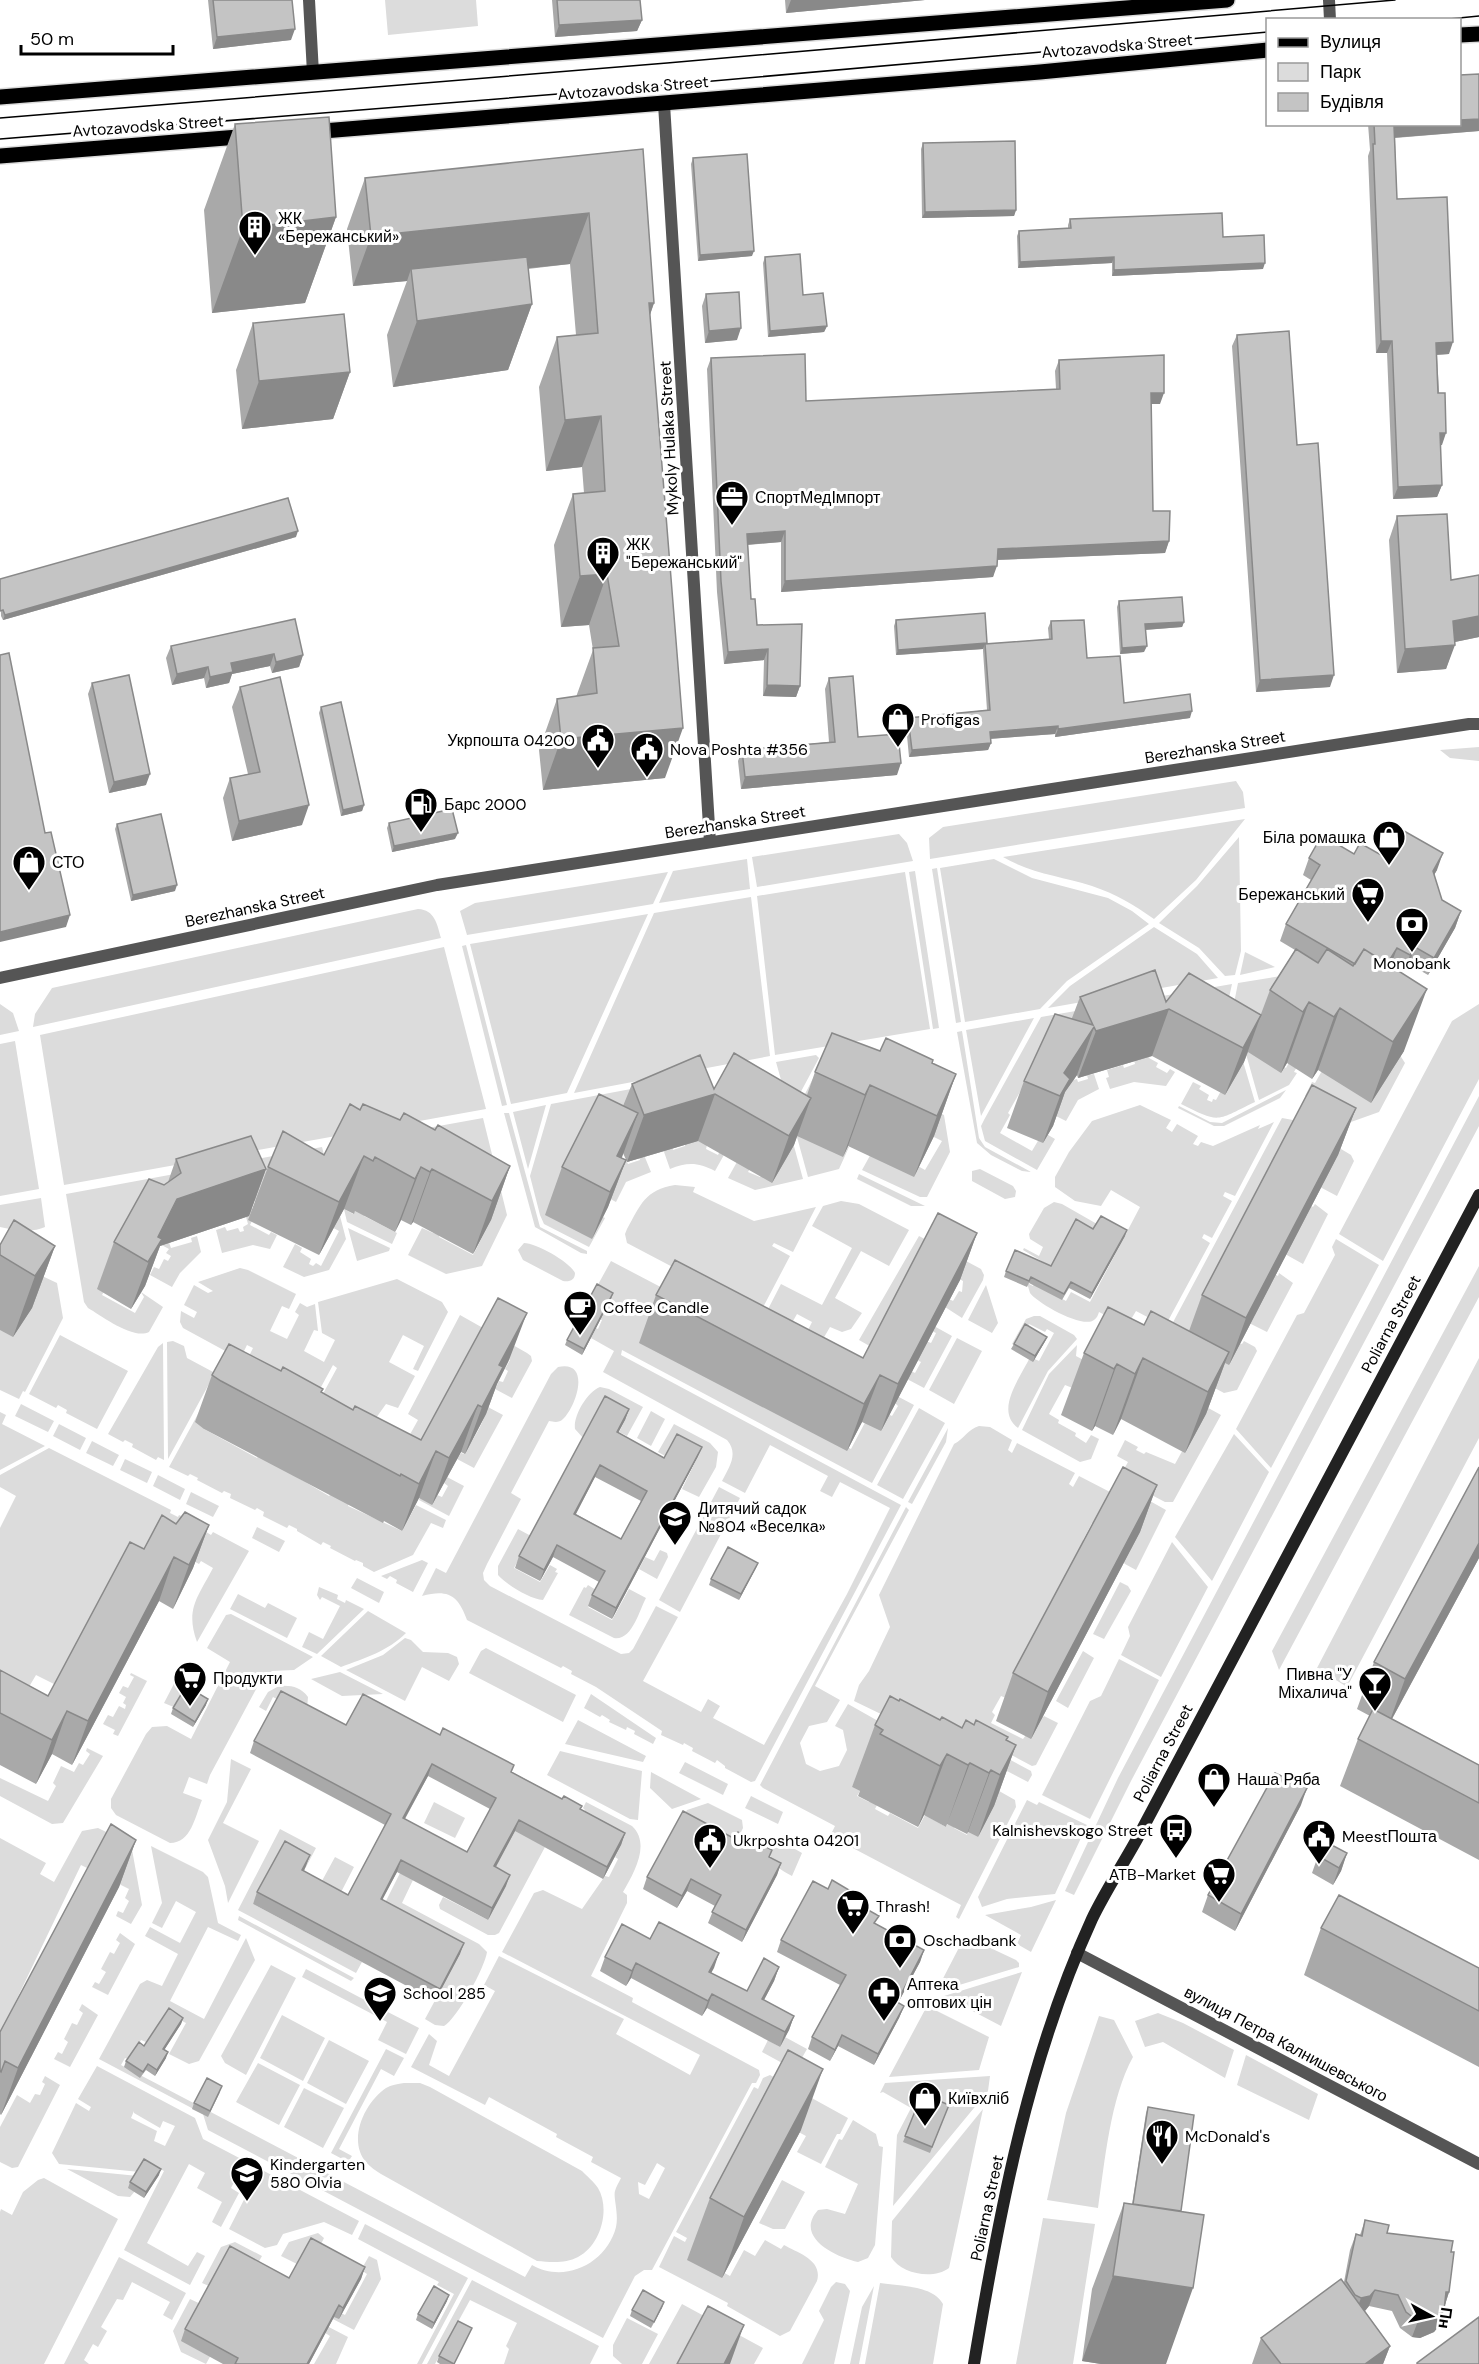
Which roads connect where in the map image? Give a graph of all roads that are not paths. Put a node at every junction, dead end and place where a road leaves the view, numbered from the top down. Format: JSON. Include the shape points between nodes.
{"nodes":[{"id":1,"x":309,"y":0,"type":"edge"},
{"id":2,"x":1227,"y":0,"type":"edge"},
{"id":3,"x":1329,"y":0,"type":"edge"},
{"id":4,"x":1330,"y":18,"type":"edge"},
{"id":5,"x":1479,"y":34,"type":"edge"},
{"id":6,"x":1461,"y":36,"type":"edge"},
{"id":7,"x":1266,"y":50,"type":"edge"},
{"id":8,"x":313,"y":73,"type":"junction"},
{"id":9,"x":0,"y":97,"type":"edge"},
{"id":10,"x":664,"y":104,"type":"junction"},
{"id":11,"x":301,"y":132,"type":"edge"},
{"id":12,"x":266,"y":135,"type":"edge"},
{"id":13,"x":0,"y":156,"type":"edge"},
{"id":14,"x":1479,"y":724,"type":"edge"},
{"id":15,"x":710,"y":842,"type":"junction"},
{"id":16,"x":0,"y":978,"type":"edge"},
{"id":17,"x":1479,"y":1195,"type":"edge"},
{"id":18,"x":1077,"y":1953,"type":"junction"},
{"id":19,"x":1479,"y":2164,"type":"edge"},
{"id":20,"x":975,"y":2364,"type":"edge"}],
"edges":[{"from":1,"to":8,"type":"street"},
{"from":2,"to":8,"type":"main road"},
{"from":3,"to":4,"type":"street"},
{"from":5,"to":6,"type":"main road"},
{"from":7,"to":10,"type":"main road","name":"Avtozavodska Street"},
{"from":8,"to":9,"type":"main road"},
{"from":10,"to":11,"type":"main road","name":"Avtozavodska Street"},
{"from":10,"to":15,"type":"street","name":"Mykoly Hulaka Street"},
{"from":12,"to":13,"type":"main road","name":"Avtozavodska Street"},
{"from":14,"to":15,"type":"street","name":"Berezhanska Street"},
{"from":15,"to":16,"type":"street","name":"Berezhanska Street","via":[[437,885]]},
{"from":17,"to":18,"type":"main road","name":"Poliarna Street","via":[[1093,1916]]},
{"from":18,"to":19,"type":"street","name":"вулиця Петра Калнишевського"},
{"from":18,"to":20,"type":"main road","name":"Poliarna Street","via":[[1029,2097],[1003,2204]]}]}
